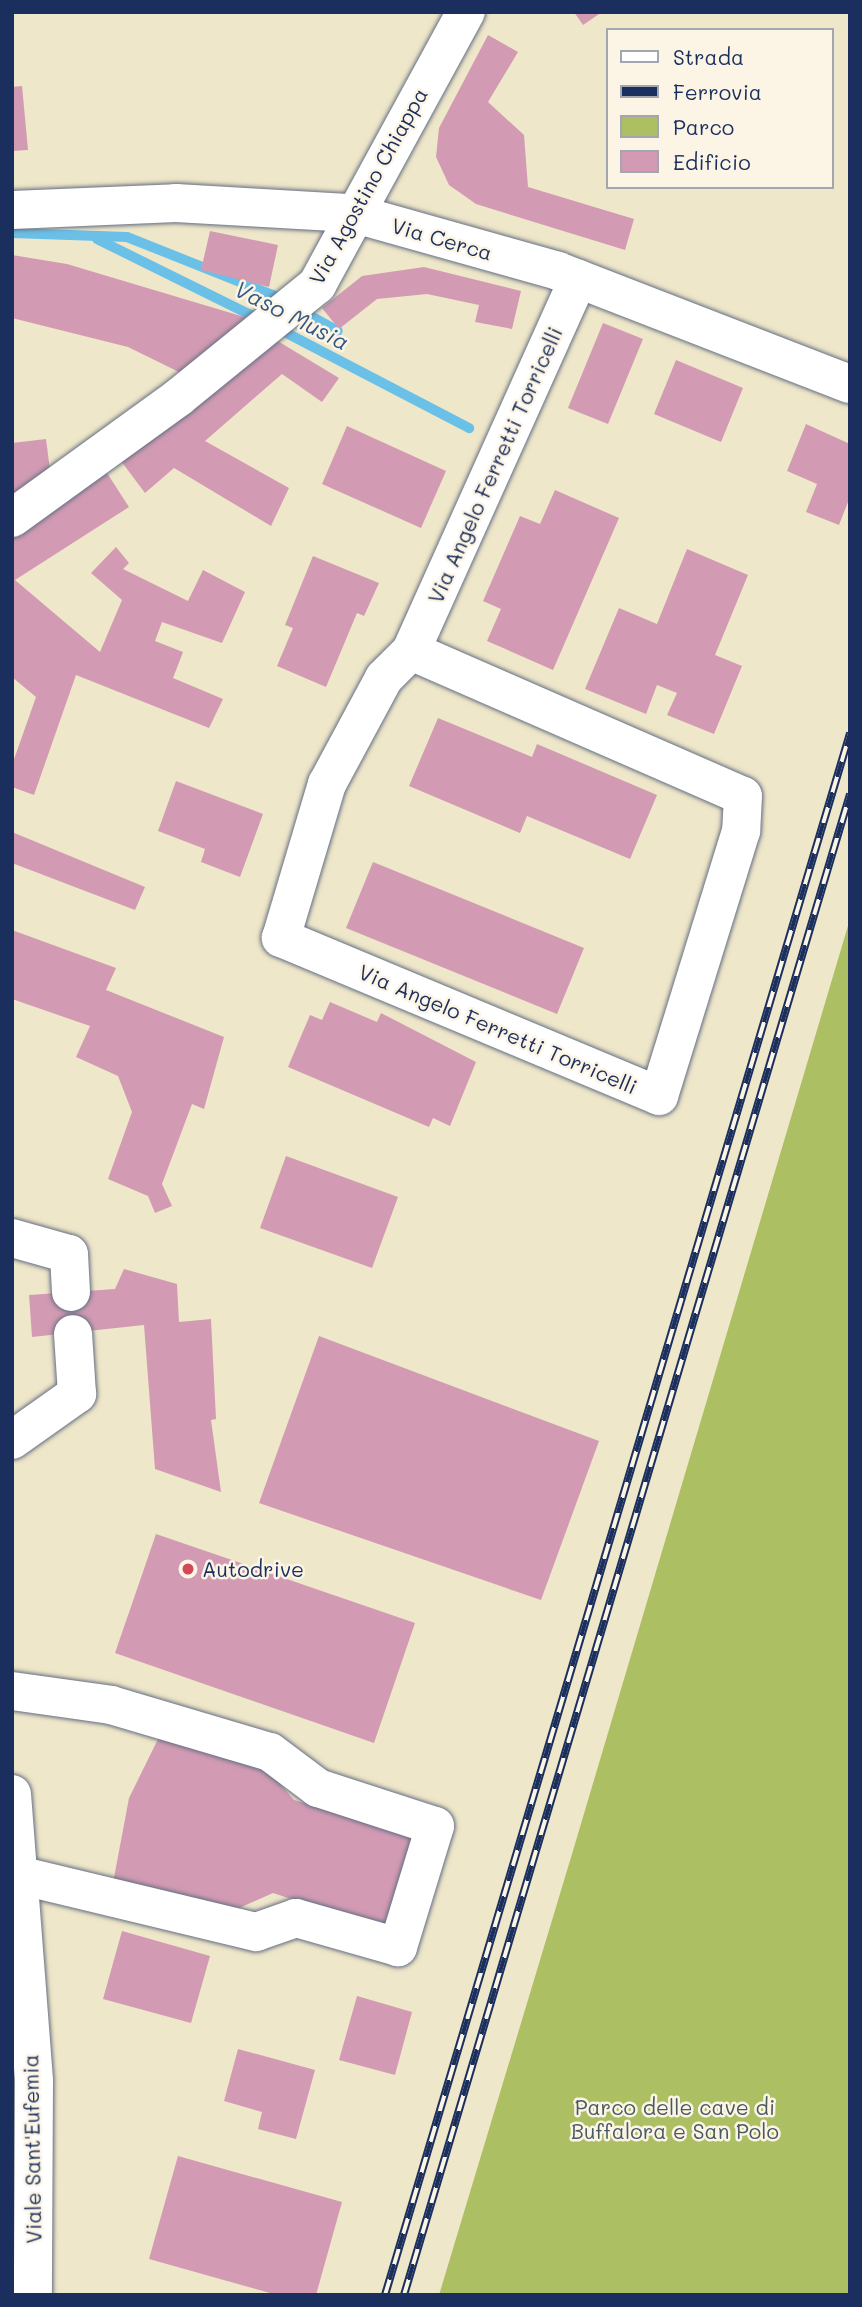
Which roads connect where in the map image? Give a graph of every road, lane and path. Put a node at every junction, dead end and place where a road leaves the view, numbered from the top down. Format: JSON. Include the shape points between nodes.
{"nodes":[{"id":1,"x":467,"y":12,"type":"edge"},
{"id":2,"x":12,"y":210,"type":"edge"},
{"id":3,"x":352,"y":214,"type":"junction"},
{"id":4,"x":578,"y":279,"type":"junction"},
{"id":5,"x":850,"y":384,"type":"edge"},
{"id":6,"x":12,"y":518,"type":"edge"},
{"id":7,"x":411,"y":650,"type":"junction"},
{"id":8,"x":12,"y":1238,"type":"edge"},
{"id":9,"x":71,"y":1292,"type":"dead end"},
{"id":10,"x":73,"y":1334,"type":"dead end"},
{"id":11,"x":12,"y":1440,"type":"edge"},
{"id":12,"x":12,"y":1691,"type":"edge"},
{"id":13,"x":12,"y":1794,"type":"edge"},
{"id":14,"x":16,"y":1857,"type":"edge"},
{"id":15,"x":33,"y":2295,"type":"edge"}],
"edges":[{"from":1,"to":3,"type":"street","name":"Via Agostino Chiappa"},
{"from":2,"to":3,"type":"street","name":"Via Cerca","via":[[176,202]]},
{"from":3,"to":4,"type":"street","name":"Via Cerca"},
{"from":3,"to":6,"type":"street","name":"Via Agostino Chiappa","via":[[317,285],[253,340]]},
{"from":4,"to":5,"type":"street","name":"Via Cerca"},
{"from":4,"to":7,"type":"street","name":"Via Angelo Ferretti Torricelli"},
{"from":7,"to":7,"type":"street","name":"Via Angelo Ferretti Torricelli","via":[[384,678],[327,784],[281,938],[659,1096],[741,831],[743,796]]},
{"from":8,"to":9,"type":"street","via":[[69,1254]]},
{"from":10,"to":11,"type":"street","via":[[77,1394]]},
{"from":12,"to":14,"type":"street","via":[[111,1704],[270,1752],[318,1788],[435,1826],[398,1947],[296,1917],[256,1932]]},
{"from":13,"to":14,"type":"street","name":"Viale Sant'Eufemia"},
{"from":14,"to":15,"type":"street","name":"Viale Sant'Eufemia","via":[[34,2081]]}]}
